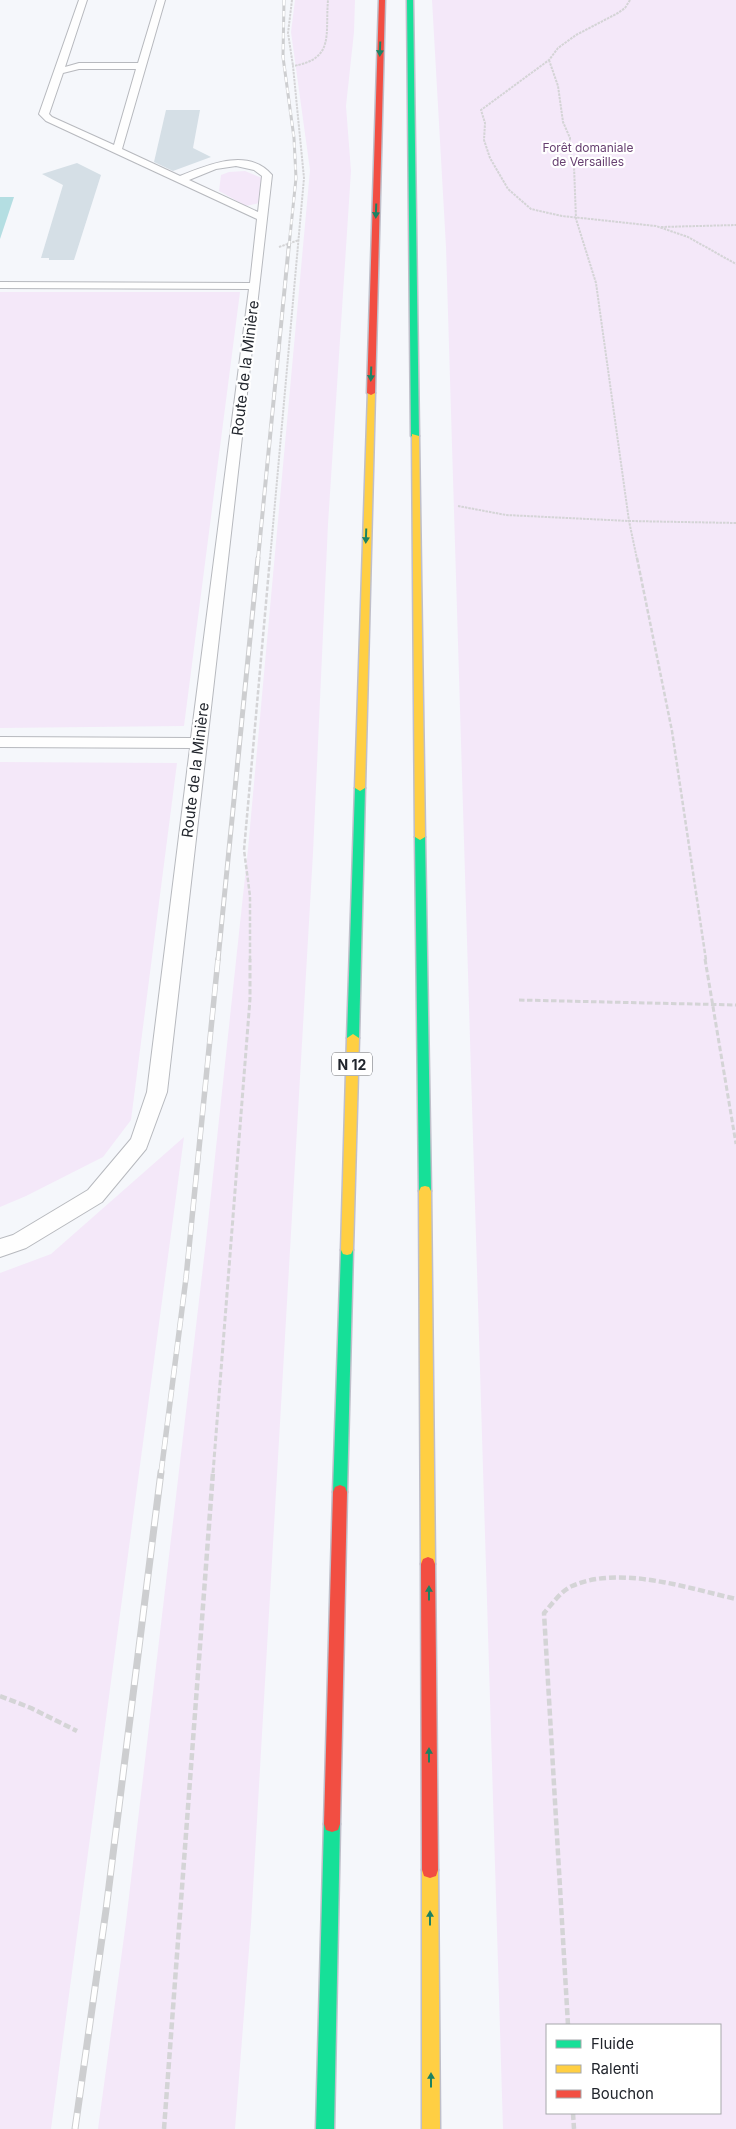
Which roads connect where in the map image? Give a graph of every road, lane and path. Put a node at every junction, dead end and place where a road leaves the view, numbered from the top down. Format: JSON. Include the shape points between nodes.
{"nodes":[{"id":1,"x":83,"y":0,"type":"edge"},
{"id":2,"x":161,"y":0,"type":"edge"},
{"id":3,"x":292,"y":0,"type":"edge"},
{"id":4,"x":328,"y":0,"type":"edge"},
{"id":5,"x":382,"y":0,"type":"edge"},
{"id":6,"x":410,"y":0,"type":"edge"},
{"id":7,"x":630,"y":0,"type":"edge"},
{"id":8,"x":549,"y":60,"type":"junction"},
{"id":9,"x":143,"y":66,"type":"junction"},
{"id":10,"x":293,"y":66,"type":"junction"},
{"id":11,"x":59,"y":71,"type":"junction"},
{"id":12,"x":117,"y":151,"type":"junction"},
{"id":13,"x":172,"y":177,"type":"junction"},
{"id":14,"x":263,"y":218,"type":"junction"},
{"id":15,"x":576,"y":219,"type":"junction"},
{"id":16,"x":736,"y":225,"type":"edge"},
{"id":17,"x":658,"y":227,"type":"junction"},
{"id":18,"x":736,"y":264,"type":"edge"},
{"id":19,"x":0,"y":285,"type":"edge"},
{"id":20,"x":255,"y":286,"type":"junction"},
{"id":21,"x":458,"y":506,"type":"dead end"},
{"id":22,"x":629,"y":521,"type":"junction"},
{"id":23,"x":736,"y":523,"type":"edge"},
{"id":24,"x":0,"y":742,"type":"edge"},
{"id":25,"x":198,"y":743,"type":"junction"},
{"id":26,"x":519,"y":1000,"type":"dead end"},
{"id":27,"x":712,"y":1004,"type":"junction"},
{"id":28,"x":736,"y":1005,"type":"edge"},
{"id":29,"x":736,"y":1144,"type":"edge"},
{"id":30,"x":0,"y":1248,"type":"edge"},
{"id":31,"x":736,"y":1599,"type":"edge"},
{"id":32,"x":0,"y":1696,"type":"edge"},
{"id":33,"x":77,"y":1731,"type":"dead end"},
{"id":34,"x":568,"y":2024,"type":"edge"},
{"id":35,"x":573,"y":2114,"type":"edge"},
{"id":36,"x":164,"y":2129,"type":"edge"},
{"id":37,"x":326,"y":2129,"type":"edge"},
{"id":38,"x":431,"y":2129,"type":"edge"},
{"id":39,"x":574,"y":2129,"type":"edge"}],
"edges":[{"from":1,"to":11,"type":"lane"},
{"from":2,"to":9,"type":"lane"},
{"from":3,"to":10,"type":"path","via":[[288,33]]},
{"from":4,"to":10,"type":"path","via":[[324,50],[315,60]]},
{"from":5,"to":37,"type":"highway","number":"N 12","one_way":true,"via":[[341,1458]]},
{"from":38,"to":6,"type":"highway","one_way":true,"via":[[428,1438]]},
{"from":7,"to":8,"type":"path","via":[[618,13],[558,48]]},
{"from":8,"to":15,"type":"path","via":[[558,86],[563,122],[570,138]]},
{"from":8,"to":15,"type":"path","via":[[481,110],[485,125],[483,139],[493,166],[525,206]]},
{"from":9,"to":11,"type":"lane","via":[[79,66]]},
{"from":9,"to":12,"type":"lane"},
{"from":10,"to":36,"type":"path","via":[[304,178],[244,850],[250,896],[250,999]]},
{"from":11,"to":12,"type":"lane","via":[[44,114]]},
{"from":12,"to":13,"type":"lane"},
{"from":13,"to":14,"type":"lane"},
{"from":13,"to":14,"type":"lane","name":"Route de la Minière","via":[[220,164],[243,162],[259,167],[267,175]]},
{"from":14,"to":20,"type":"lane","name":"Route de la Minière"},
{"from":15,"to":17,"type":"path"},
{"from":15,"to":22,"type":"path","via":[[596,283]]},
{"from":16,"to":17,"type":"path"},
{"from":17,"to":18,"type":"path","via":[[690,237]]},
{"from":19,"to":20,"type":"lane"},
{"from":20,"to":25,"type":"lane","name":"Route de la Minière"},
{"from":21,"to":22,"type":"path","via":[[506,515]]},
{"from":22,"to":23,"type":"path"},
{"from":22,"to":27,"type":"path","via":[[672,731]]},
{"from":24,"to":25,"type":"lane"},
{"from":25,"to":30,"type":"lane","name":"Route de la Minière","via":[[157,1092],[139,1143],[95,1196],[19,1242]]},
{"from":26,"to":27,"type":"path"},
{"from":27,"to":28,"type":"path"},
{"from":27,"to":29,"type":"path"},
{"from":31,"to":34,"type":"path","via":[[656,1581],[603,1578],[570,1587],[544,1613]]},
{"from":32,"to":33,"type":"path"},
{"from":35,"to":39,"type":"path"}]}
